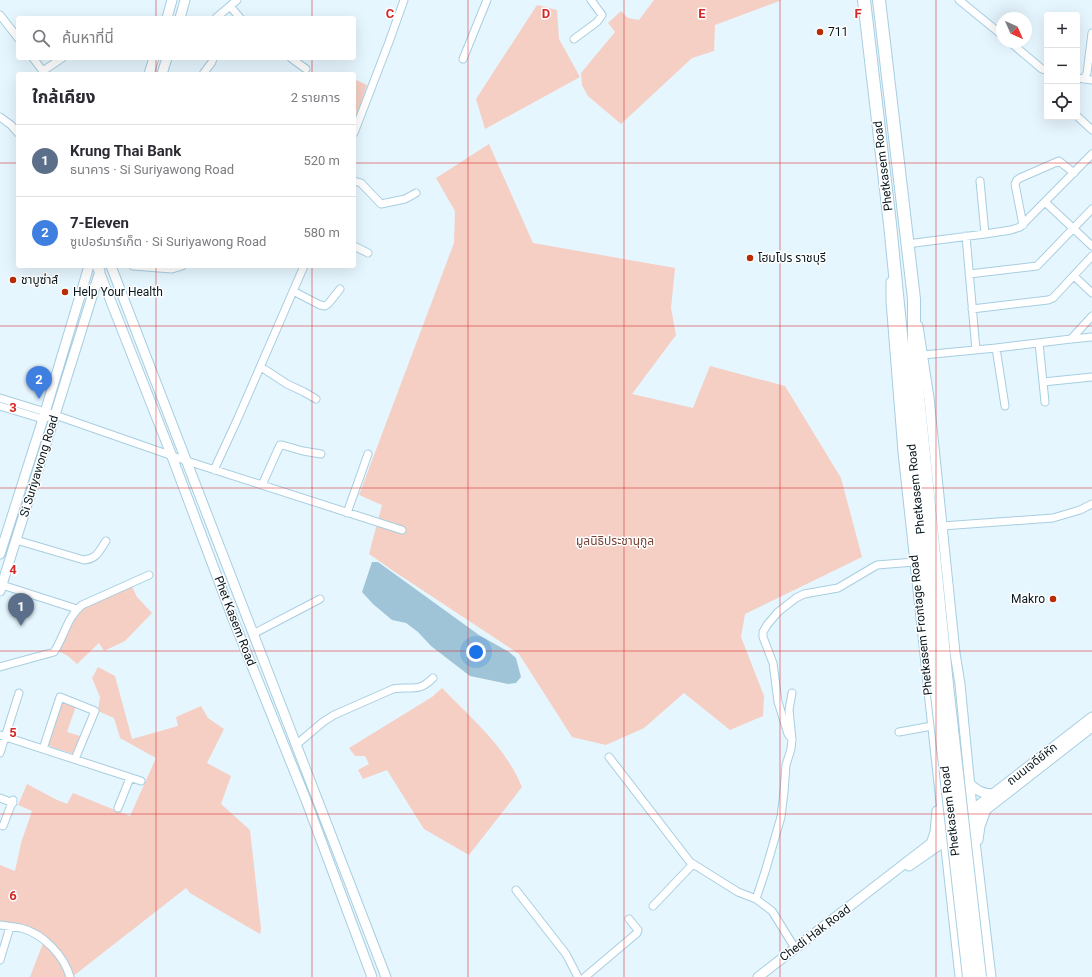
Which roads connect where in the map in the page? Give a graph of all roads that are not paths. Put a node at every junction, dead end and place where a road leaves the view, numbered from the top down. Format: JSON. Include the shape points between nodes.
{"nodes":[{"id":1,"x":172,"y":0,"type":"edge"},
{"id":2,"x":185,"y":0,"type":"edge"},
{"id":3,"x":236,"y":0,"type":"edge"},
{"id":4,"x":404,"y":0,"type":"edge"},
{"id":5,"x":487,"y":0,"type":"edge"},
{"id":6,"x":591,"y":0,"type":"edge"},
{"id":7,"x":864,"y":0,"type":"edge"},
{"id":8,"x":879,"y":0,"type":"edge"},
{"id":9,"x":959,"y":0,"type":"edge"},
{"id":10,"x":230,"y":6,"type":"junction"},
{"id":11,"x":0,"y":15,"type":"edge"},
{"id":12,"x":168,"y":16,"type":"edge"},
{"id":13,"x":181,"y":16,"type":"edge"},
{"id":14,"x":218,"y":16,"type":"edge"},
{"id":15,"x":238,"y":16,"type":"edge"},
{"id":16,"x":996,"y":30,"type":"edge"},
{"id":17,"x":1092,"y":33,"type":"edge"},
{"id":18,"x":16,"y":35,"type":"edge"},
{"id":19,"x":574,"y":39,"type":"dead end"},
{"id":20,"x":1017,"y":48,"type":"edge"},
{"id":21,"x":463,"y":59,"type":"dead end"},
{"id":22,"x":34,"y":60,"type":"edge"},
{"id":23,"x":60,"y":60,"type":"edge"},
{"id":24,"x":153,"y":60,"type":"edge"},
{"id":25,"x":166,"y":60,"type":"edge"},
{"id":26,"x":212,"y":60,"type":"edge"},
{"id":27,"x":294,"y":60,"type":"edge"},
{"id":28,"x":306,"y":69,"type":"dead end"},
{"id":29,"x":1044,"y":69,"type":"edge"},
{"id":30,"x":43,"y":72,"type":"edge"},
{"id":31,"x":45,"y":72,"type":"edge"},
{"id":32,"x":150,"y":72,"type":"edge"},
{"id":33,"x":163,"y":72,"type":"edge"},
{"id":34,"x":204,"y":72,"type":"edge"},
{"id":35,"x":1080,"y":78,"type":"edge"},
{"id":36,"x":1092,"y":80,"type":"edge"},
{"id":37,"x":0,"y":117,"type":"edge"},
{"id":38,"x":1080,"y":119,"type":"edge"},
{"id":39,"x":356,"y":128,"type":"edge"},
{"id":40,"x":1092,"y":130,"type":"edge"},
{"id":41,"x":16,"y":131,"type":"edge"},
{"id":42,"x":1092,"y":154,"type":"edge"},
{"id":43,"x":1074,"y":173,"type":"junction"},
{"id":44,"x":980,"y":181,"type":"dead end"},
{"id":45,"x":356,"y":182,"type":"edge"},
{"id":46,"x":416,"y":193,"type":"dead end"},
{"id":47,"x":1045,"y":202,"type":"junction"},
{"id":48,"x":1092,"y":209,"type":"edge"},
{"id":49,"x":1023,"y":225,"type":"junction"},
{"id":50,"x":1073,"y":228,"type":"junction"},
{"id":51,"x":985,"y":234,"type":"junction"},
{"id":52,"x":966,"y":236,"type":"junction"},
{"id":53,"x":907,"y":244,"type":"junction"},
{"id":54,"x":1092,"y":246,"type":"edge"},
{"id":55,"x":356,"y":247,"type":"edge"},
{"id":56,"x":893,"y":249,"type":"junction"},
{"id":57,"x":368,"y":253,"type":"dead end"},
{"id":58,"x":1092,"y":256,"type":"edge"},
{"id":59,"x":88,"y":268,"type":"edge"},
{"id":60,"x":99,"y":268,"type":"edge"},
{"id":61,"x":113,"y":268,"type":"edge"},
{"id":62,"x":159,"y":268,"type":"edge"},
{"id":63,"x":175,"y":268,"type":"edge"},
{"id":64,"x":303,"y":268,"type":"edge"},
{"id":65,"x":970,"y":274,"type":"junction"},
{"id":66,"x":1074,"y":276,"type":"junction"},
{"id":67,"x":340,"y":289,"type":"dead end"},
{"id":68,"x":293,"y":291,"type":"junction"},
{"id":69,"x":1092,"y":293,"type":"edge"},
{"id":70,"x":914,"y":299,"type":"junction"},
{"id":71,"x":972,"y":309,"type":"junction"},
{"id":72,"x":1092,"y":316,"type":"edge"},
{"id":73,"x":1092,"y":337,"type":"edge"},
{"id":74,"x":1071,"y":339,"type":"junction"},
{"id":75,"x":1039,"y":343,"type":"junction"},
{"id":76,"x":996,"y":348,"type":"junction"},
{"id":77,"x":976,"y":350,"type":"junction"},
{"id":78,"x":923,"y":355,"type":"junction"},
{"id":79,"x":261,"y":367,"type":"junction"},
{"id":80,"x":1092,"y":377,"type":"edge"},
{"id":81,"x":1043,"y":382,"type":"junction"},
{"id":82,"x":0,"y":398,"type":"edge"},
{"id":83,"x":316,"y":399,"type":"dead end"},
{"id":84,"x":1045,"y":402,"type":"dead end"},
{"id":85,"x":0,"y":406,"type":"edge"},
{"id":86,"x":1005,"y":406,"type":"dead end"},
{"id":87,"x":55,"y":414,"type":"junction"},
{"id":88,"x":44,"y":415,"type":"junction"},
{"id":89,"x":171,"y":454,"type":"junction"},
{"id":90,"x":321,"y":454,"type":"dead end"},
{"id":91,"x":368,"y":454,"type":"dead end"},
{"id":92,"x":187,"y":461,"type":"junction"},
{"id":93,"x":214,"y":470,"type":"junction"},
{"id":94,"x":262,"y":485,"type":"junction"},
{"id":95,"x":1092,"y":504,"type":"edge"},
{"id":96,"x":347,"y":513,"type":"junction"},
{"id":97,"x":942,"y":526,"type":"junction"},
{"id":98,"x":402,"y":530,"type":"dead end"},
{"id":99,"x":16,"y":540,"type":"junction"},
{"id":100,"x":106,"y":541,"type":"dead end"},
{"id":101,"x":0,"y":554,"type":"edge"},
{"id":102,"x":914,"y":562,"type":"junction"},
{"id":103,"x":150,"y":575,"type":"dead end"},
{"id":104,"x":1,"y":588,"type":"edge"},
{"id":105,"x":320,"y":599,"type":"dead end"},
{"id":106,"x":78,"y":609,"type":"junction"},
{"id":107,"x":253,"y":634,"type":"junction"},
{"id":108,"x":0,"y":667,"type":"edge"},
{"id":109,"x":433,"y":678,"type":"dead end"},
{"id":110,"x":941,"y":686,"type":"junction"},
{"id":111,"x":19,"y":693,"type":"dead end"},
{"id":112,"x":792,"y":693,"type":"dead end"},
{"id":113,"x":1092,"y":717,"type":"edge"},
{"id":114,"x":932,"y":726,"type":"junction"},
{"id":115,"x":1092,"y":727,"type":"edge"},
{"id":116,"x":899,"y":732,"type":"dead end"},
{"id":117,"x":3,"y":735,"type":"edge"},
{"id":118,"x":792,"y":739,"type":"junction"},
{"id":119,"x":297,"y":744,"type":"junction"},
{"id":120,"x":43,"y":749,"type":"junction"},
{"id":121,"x":0,"y":753,"type":"edge"},
{"id":122,"x":609,"y":757,"type":"dead end"},
{"id":123,"x":75,"y":759,"type":"junction"},
{"id":124,"x":130,"y":778,"type":"junction"},
{"id":125,"x":141,"y":781,"type":"dead end"},
{"id":126,"x":968,"y":782,"type":"junction"},
{"id":127,"x":313,"y":787,"type":"junction"},
{"id":128,"x":302,"y":791,"type":"junction"},
{"id":129,"x":993,"y":794,"type":"junction"},
{"id":130,"x":0,"y":798,"type":"edge"},
{"id":131,"x":940,"y":802,"type":"junction"},
{"id":132,"x":118,"y":808,"type":"dead end"},
{"id":133,"x":986,"y":809,"type":"junction"},
{"id":134,"x":972,"y":816,"type":"junction"},
{"id":135,"x":3,"y":826,"type":"dead end"},
{"id":136,"x":944,"y":837,"type":"junction"},
{"id":137,"x":931,"y":842,"type":"junction"},
{"id":138,"x":976,"y":850,"type":"junction"},
{"id":139,"x":929,"y":852,"type":"junction"},
{"id":140,"x":693,"y":864,"type":"junction"},
{"id":141,"x":947,"y":864,"type":"junction"},
{"id":142,"x":872,"y":889,"type":"junction"},
{"id":143,"x":516,"y":890,"type":"dead end"},
{"id":144,"x":756,"y":899,"type":"junction"},
{"id":145,"x":653,"y":906,"type":"dead end"},
{"id":146,"x":629,"y":919,"type":"dead end"},
{"id":147,"x":0,"y":925,"type":"edge"},
{"id":148,"x":10,"y":927,"type":"junction"},
{"id":149,"x":795,"y":948,"type":"junction"},
{"id":150,"x":0,"y":960,"type":"edge"},
{"id":151,"x":70,"y":977,"type":"edge"},
{"id":152,"x":372,"y":977,"type":"edge"},
{"id":153,"x":386,"y":977,"type":"edge"},
{"id":154,"x":578,"y":977,"type":"edge"},
{"id":155,"x":585,"y":977,"type":"edge"},
{"id":156,"x":758,"y":977,"type":"edge"},
{"id":157,"x":960,"y":977,"type":"edge"},
{"id":158,"x":969,"y":977,"type":"edge"},
{"id":159,"x":980,"y":977,"type":"edge"},
{"id":160,"x":991,"y":977,"type":"edge"}],
"edges":[{"from":1,"to":12,"type":"main road"},
{"from":2,"to":13,"type":"main road"},
{"from":3,"to":10,"type":"street"},
{"from":4,"to":39,"type":"street"},
{"from":5,"to":21,"type":"street"},
{"from":6,"to":19,"type":"street","via":[[602,15],[597,22]]},
{"from":7,"to":56,"type":"highway","name":"Phetkasem Road"},
{"from":8,"to":53,"type":"highway","name":"Phetkasem Road"},
{"from":9,"to":16,"type":"street"},
{"from":10,"to":14,"type":"street"},
{"from":10,"to":15,"type":"street"},
{"from":11,"to":18,"type":"street"},
{"from":17,"to":35,"type":"street","via":[[1086,72]]},
{"from":20,"to":29,"type":"street"},
{"from":22,"to":30,"type":"street"},
{"from":23,"to":31,"type":"street"},
{"from":24,"to":32,"type":"main road"},
{"from":25,"to":33,"type":"main road"},
{"from":26,"to":34,"type":"street"},
{"from":27,"to":28,"type":"street"},
{"from":35,"to":36,"type":"street"},
{"from":37,"to":41,"type":"street"},
{"from":38,"to":40,"type":"street"},
{"from":42,"to":43,"type":"street"},
{"from":43,"to":47,"type":"street"},
{"from":43,"to":49,"type":"street","via":[[1059,161],[1016,180]]},
{"from":44,"to":51,"type":"street"},
{"from":45,"to":46,"type":"street","via":[[361,183],[382,204],[405,199]]},
{"from":47,"to":49,"type":"street"},
{"from":47,"to":50,"type":"street"},
{"from":48,"to":50,"type":"street"},
{"from":49,"to":51,"type":"street","via":[[1011,230]]},
{"from":50,"to":54,"type":"street"},
{"from":50,"to":65,"type":"street","via":[[1037,266]]},
{"from":51,"to":52,"type":"street"},
{"from":52,"to":53,"type":"street"},
{"from":52,"to":65,"type":"street"},
{"from":53,"to":70,"type":"highway","name":"Phetkasem Road"},
{"from":55,"to":57,"type":"street"},
{"from":56,"to":102,"type":"main road","name":"Phetkasem Frontage Road","via":[[890,301]]},
{"from":56,"to":110,"type":"highway","name":"Phetkasem Road"},
{"from":58,"to":66,"type":"street"},
{"from":59,"to":88,"type":"main road","name":"Si Suriyawong Road"},
{"from":60,"to":87,"type":"main road","name":"Si Suriyawong Road"},
{"from":60,"to":89,"type":"main road","name":"Phet Kasem Road"},
{"from":61,"to":92,"type":"main road","name":"Phet Kasem Road"},
{"from":62,"to":63,"type":"street"},
{"from":64,"to":68,"type":"street"},
{"from":65,"to":71,"type":"street"},
{"from":66,"to":69,"type":"street"},
{"from":66,"to":71,"type":"street","via":[[1048,300]]},
{"from":67,"to":68,"type":"street","via":[[325,306]]},
{"from":68,"to":79,"type":"street"},
{"from":70,"to":78,"type":"main road"},
{"from":70,"to":110,"type":"highway","name":"Phetkasem Road","via":[[914,355]]},
{"from":71,"to":77,"type":"street"},
{"from":72,"to":74,"type":"street"},
{"from":73,"to":74,"type":"street"},
{"from":74,"to":75,"type":"street"},
{"from":75,"to":76,"type":"street"},
{"from":75,"to":81,"type":"street"},
{"from":76,"to":77,"type":"street"},
{"from":76,"to":86,"type":"street"},
{"from":77,"to":78,"type":"street"},
{"from":78,"to":97,"type":"main road","via":[[930,398]]},
{"from":79,"to":83,"type":"street","via":[[286,384]]},
{"from":79,"to":93,"type":"street"},
{"from":80,"to":81,"type":"street"},
{"from":81,"to":84,"type":"street"},
{"from":82,"to":88,"type":"street"},
{"from":85,"to":88,"type":"street"},
{"from":87,"to":88,"type":"street"},
{"from":87,"to":89,"type":"street"},
{"from":87,"to":99,"type":"main road","name":"Si Suriyawong Road"},
{"from":88,"to":101,"type":"main road","name":"Si Suriyawong Road"},
{"from":89,"to":92,"type":"street"},
{"from":89,"to":128,"type":"main road","name":"Phet Kasem Road"},
{"from":90,"to":94,"type":"street","via":[[280,445]]},
{"from":91,"to":96,"type":"street"},
{"from":92,"to":93,"type":"street"},
{"from":92,"to":107,"type":"main road","name":"Phet Kasem Road"},
{"from":93,"to":94,"type":"street"},
{"from":94,"to":96,"type":"street"},
{"from":95,"to":97,"type":"street","via":[[1053,518]]},
{"from":96,"to":98,"type":"street"},
{"from":97,"to":126,"type":"main road"},
{"from":99,"to":100,"type":"street","via":[[84,560],[92,559]]},
{"from":99,"to":104,"type":"main road","name":"Si Suriyawong Road"},
{"from":102,"to":114,"type":"main road","name":"Phetkasem Frontage Road"},
{"from":102,"to":118,"type":"street","via":[[877,564],[838,588],[804,594],[778,612],[767,625],[763,637],[772,663],[778,702]]},
{"from":103,"to":106,"type":"street"},
{"from":104,"to":106,"type":"street"},
{"from":105,"to":107,"type":"street"},
{"from":106,"to":108,"type":"street","via":[[66,626],[54,652]]},
{"from":107,"to":119,"type":"main road","name":"Phet Kasem Road"},
{"from":109,"to":119,"type":"street","via":[[422,687],[393,689],[341,711]]},
{"from":110,"to":158,"type":"highway","name":"Phetkasem Road","bridge":true},
{"from":110,"to":159,"type":"highway","name":"Phetkasem Road","bridge":true},
{"from":111,"to":117,"type":"street"},
{"from":112,"to":118,"type":"street","via":[[789,710]]},
{"from":113,"to":129,"type":"main road","name":"ถนนเจดีย์หัก"},
{"from":114,"to":116,"type":"street"},
{"from":114,"to":131,"type":"main road","name":"Phetkasem Frontage Road"},
{"from":115,"to":133,"type":"main road","name":"ถนนเจดีย์หัก"},
{"from":117,"to":120,"type":"street"},
{"from":117,"to":121,"type":"street"},
{"from":118,"to":144,"type":"street","via":[[780,817]]},
{"from":119,"to":127,"type":"main road","name":"Phet Kasem Road"},
{"from":120,"to":123,"type":"street"},
{"from":120,"to":123,"type":"street","via":[[60,697],[95,712]]},
{"from":122,"to":140,"type":"street"},
{"from":123,"to":124,"type":"street"},
{"from":124,"to":125,"type":"street"},
{"from":124,"to":132,"type":"street"},
{"from":126,"to":129,"type":"main road","via":[[978,792]]},
{"from":126,"to":134,"type":"main road"},
{"from":127,"to":128,"type":"main road"},
{"from":127,"to":153,"type":"main road","name":"Phet Kasem Road"},
{"from":128,"to":152,"type":"main road","name":"Phet Kasem Road"},
{"from":129,"to":134,"type":"main road","name":"ถนนเจดีย์หัก"},
{"from":130,"to":135,"type":"street","via":[[13,801]]},
{"from":131,"to":136,"type":"main road","name":"Phetkasem Frontage Road"},
{"from":131,"to":137,"type":"main road"},
{"from":133,"to":134,"type":"main road","name":"ถนนเจดีย์หัก"},
{"from":133,"to":138,"type":"main road"},
{"from":134,"to":136,"type":"main road"},
{"from":134,"to":138,"type":"main road"},
{"from":136,"to":137,"type":"main road","name":"Chedi Hak Road"},
{"from":136,"to":139,"type":"main road","name":"Chedi Hak Road"},
{"from":136,"to":141,"type":"main road","name":"Phetkasem Frontage Road"},
{"from":137,"to":142,"type":"main road","name":"Chedi Hak Road"},
{"from":138,"to":160,"type":"main road"},
{"from":139,"to":141,"type":"main road","via":[[940,854]]},
{"from":139,"to":142,"type":"main road","name":"Chedi Hak Road"},
{"from":140,"to":144,"type":"street","via":[[738,892]]},
{"from":140,"to":145,"type":"street"},
{"from":141,"to":157,"type":"main road","name":"Phetkasem Frontage Road"},
{"from":142,"to":149,"type":"main road","name":"Chedi Hak Road"},
{"from":143,"to":154,"type":"street","via":[[566,954]]},
{"from":144,"to":149,"type":"street","via":[[772,911]]},
{"from":146,"to":155,"type":"street","via":[[638,930],[637,933]]},
{"from":147,"to":148,"type":"street"},
{"from":148,"to":150,"type":"street"},
{"from":148,"to":151,"type":"street","via":[[31,932],[48,944],[60,956],[68,968]]},
{"from":149,"to":156,"type":"main road","name":"Chedi Hak Road"}]}
